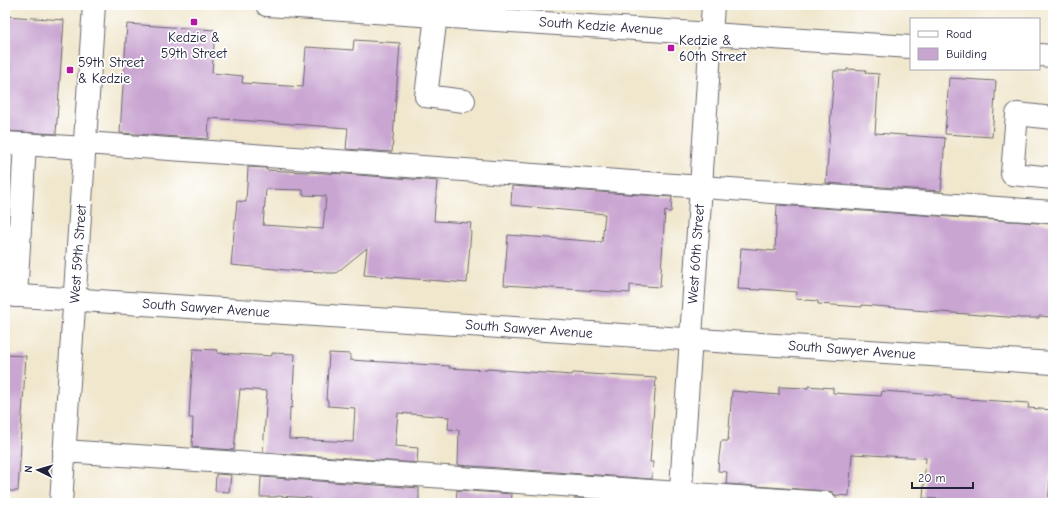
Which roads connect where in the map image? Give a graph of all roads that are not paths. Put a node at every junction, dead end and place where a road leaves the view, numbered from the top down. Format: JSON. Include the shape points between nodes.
{"nodes":[{"id":1,"x":94,"y":5,"type":"edge"},
{"id":2,"x":267,"y":5,"type":"edge"},
{"id":3,"x":713,"y":5,"type":"edge"},
{"id":4,"x":436,"y":16,"type":"junction"},
{"id":5,"x":711,"y":34,"type":"junction"},
{"id":6,"x":910,"y":47,"type":"edge"},
{"id":7,"x":1040,"y":55,"type":"edge"},
{"id":8,"x":1053,"y":56,"type":"edge"},
{"id":9,"x":464,"y":101,"type":"dead end"},
{"id":10,"x":1053,"y":118,"type":"edge"},
{"id":11,"x":15,"y":143,"type":"edge"},
{"id":12,"x":85,"y":145,"type":"junction"},
{"id":13,"x":1053,"y":178,"type":"edge"},
{"id":14,"x":701,"y":187,"type":"junction"},
{"id":15,"x":1053,"y":212,"type":"edge"},
{"id":16,"x":11,"y":295,"type":"edge"},
{"id":17,"x":75,"y":299,"type":"junction"},
{"id":18,"x":690,"y":339,"type":"junction"},
{"id":19,"x":1053,"y":363,"type":"edge"},
{"id":20,"x":64,"y":451,"type":"junction"},
{"id":21,"x":680,"y":498,"type":"edge"},
{"id":22,"x":61,"y":503,"type":"edge"},
{"id":23,"x":826,"y":503,"type":"edge"}],
"edges":[{"from":1,"to":12,"type":"street","name":"West 59th Street"},
{"from":2,"to":4,"type":"street","name":"South Kedzie Avenue"},
{"from":3,"to":5,"type":"street","name":"West 60th Street"},
{"from":4,"to":5,"type":"street","name":"South Kedzie Avenue"},
{"from":4,"to":9,"type":"street","via":[[426,96]]},
{"from":5,"to":6,"type":"street","name":"South Kedzie Avenue"},
{"from":5,"to":14,"type":"street","name":"West 60th Street"},
{"from":7,"to":8,"type":"street"},
{"from":10,"to":13,"type":"street","via":[[1017,114],[1012,174]]},
{"from":11,"to":12,"type":"street"},
{"from":11,"to":16,"type":"street"},
{"from":12,"to":14,"type":"street"},
{"from":12,"to":17,"type":"street","name":"West 59th Street"},
{"from":14,"to":15,"type":"street"},
{"from":14,"to":18,"type":"street","name":"West 60th Street"},
{"from":16,"to":17,"type":"street","name":"South Sawyer Avenue"},
{"from":17,"to":18,"type":"street","name":"South Sawyer Avenue"},
{"from":17,"to":20,"type":"street","name":"West 59th Street"},
{"from":18,"to":19,"type":"street","name":"South Sawyer Avenue"},
{"from":18,"to":21,"type":"street","name":"West 60th Street"},
{"from":20,"to":21,"type":"street"},
{"from":20,"to":22,"type":"street","name":"West 59th Street"},
{"from":21,"to":23,"type":"street"}]}
